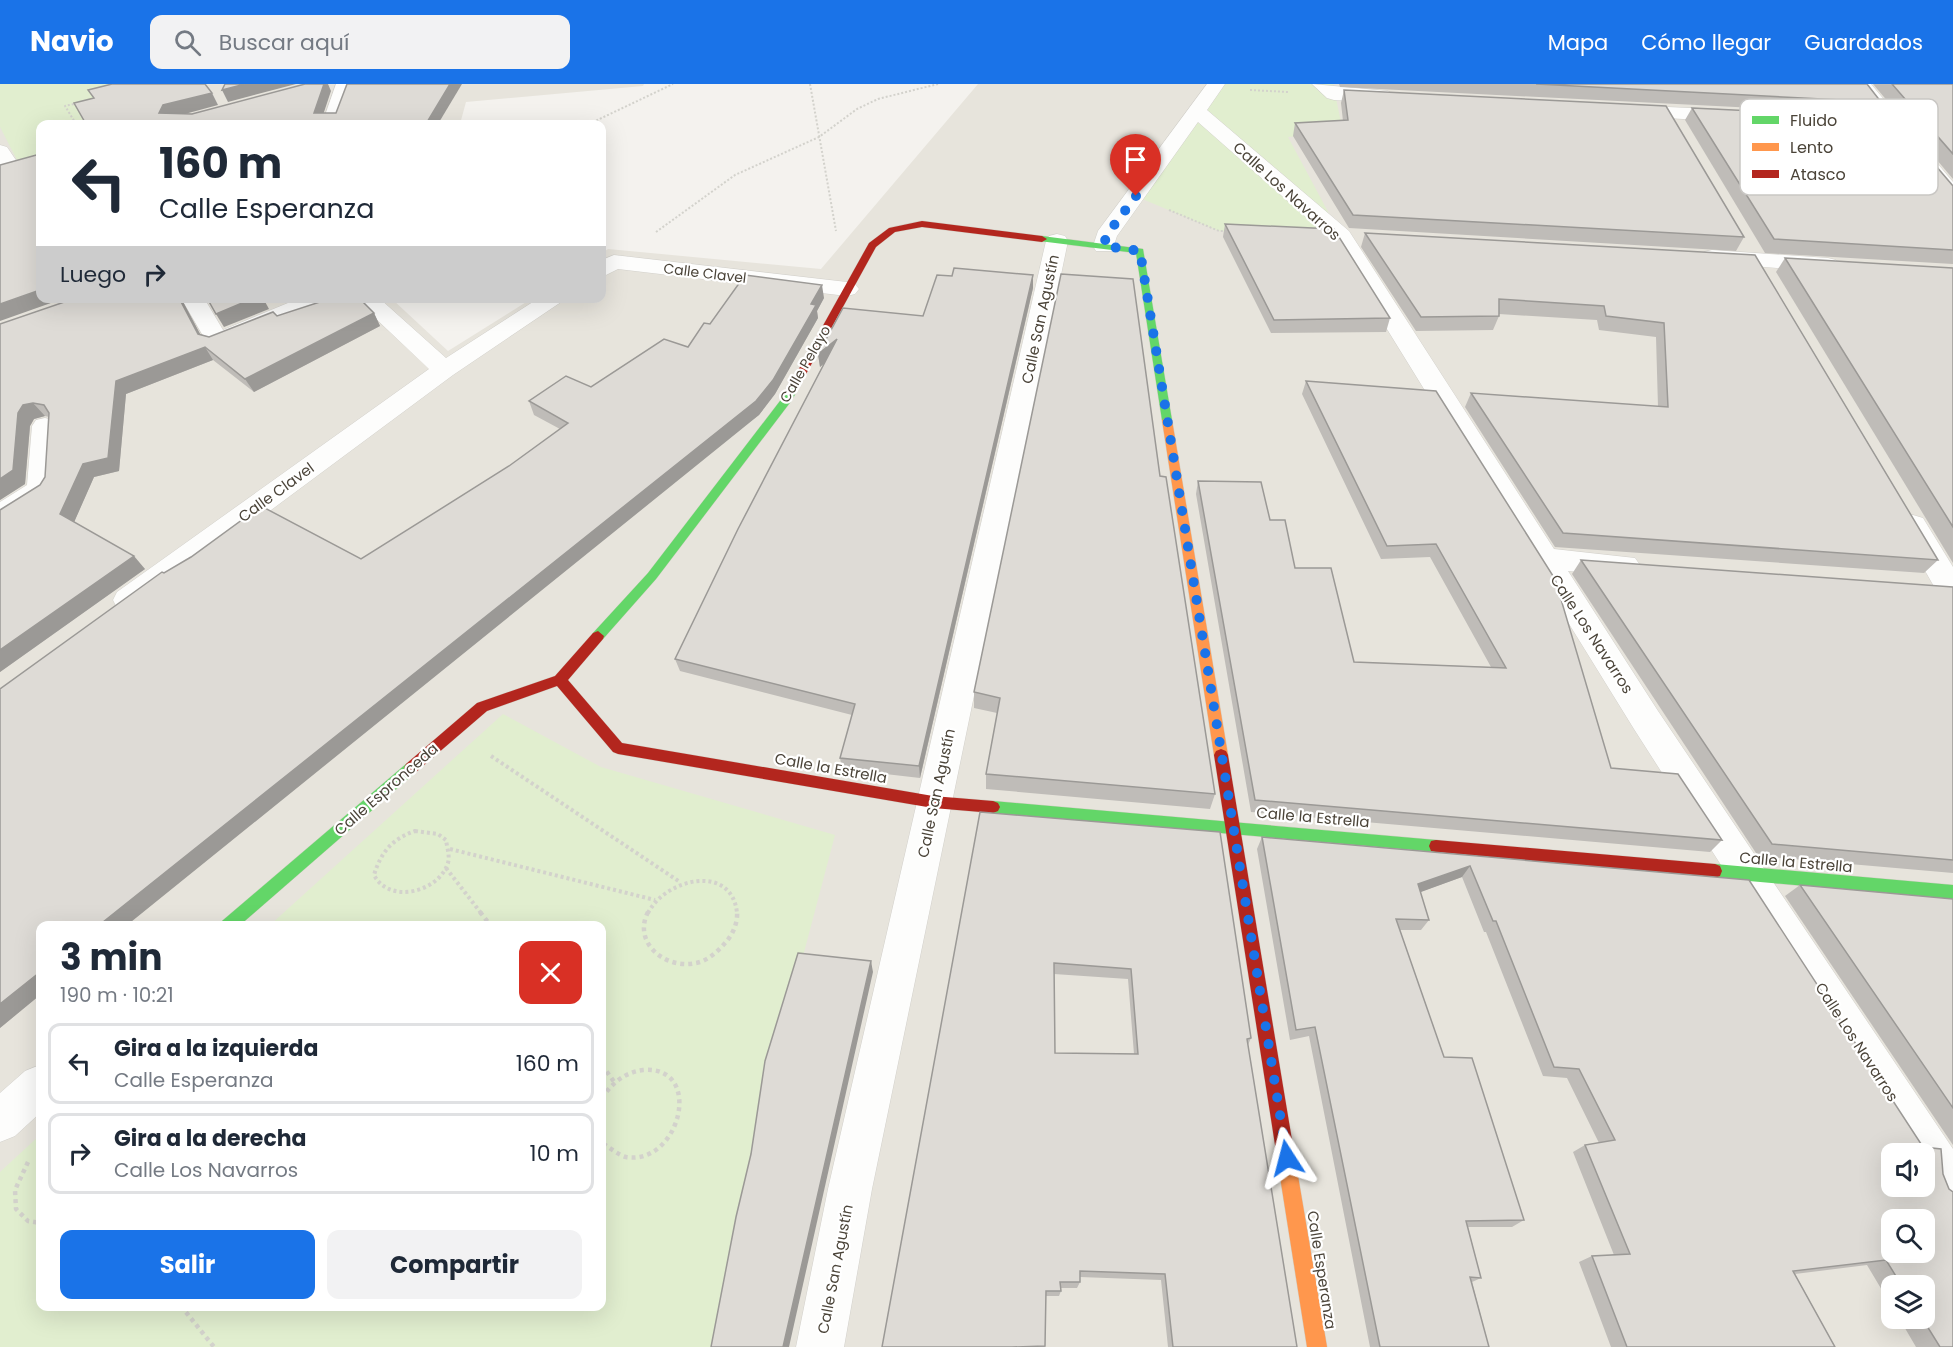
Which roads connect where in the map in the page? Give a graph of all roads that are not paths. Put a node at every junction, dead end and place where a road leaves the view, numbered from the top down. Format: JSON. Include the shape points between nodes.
{"nodes":[{"id":1,"x":345,"y":84,"type":"edge"},
{"id":2,"x":1861,"y":84,"type":"edge"},
{"id":3,"x":1215,"y":86,"type":"edge"},
{"id":4,"x":1328,"y":89,"type":"edge"},
{"id":5,"x":1406,"y":98,"type":"edge"},
{"id":6,"x":1874,"y":99,"type":"edge"},
{"id":7,"x":1608,"y":110,"type":"edge"},
{"id":8,"x":1197,"y":111,"type":"junction"},
{"id":9,"x":1740,"y":118,"type":"edge"},
{"id":10,"x":332,"y":120,"type":"edge"},
{"id":11,"x":0,"y":151,"type":"edge"},
{"id":12,"x":14,"y":169,"type":"edge"},
{"id":13,"x":1938,"y":176,"type":"edge"},
{"id":14,"x":1953,"y":195,"type":"edge"},
{"id":15,"x":1057,"y":241,"type":"junction"},
{"id":16,"x":1104,"y":246,"type":"junction"},
{"id":17,"x":1695,"y":256,"type":"edge"},
{"id":18,"x":608,"y":266,"type":"edge"},
{"id":19,"x":1847,"y":266,"type":"edge"},
{"id":20,"x":847,"y":289,"type":"junction"},
{"id":21,"x":195,"y":303,"type":"edge"},
{"id":22,"x":309,"y":303,"type":"edge"},
{"id":23,"x":370,"y":303,"type":"edge"},
{"id":24,"x":548,"y":303,"type":"edge"},
{"id":25,"x":444,"y":370,"type":"junction"},
{"id":26,"x":45,"y":426,"type":"dead end"},
{"id":27,"x":1903,"y":509,"type":"edge"},
{"id":28,"x":0,"y":515,"type":"edge"},
{"id":29,"x":1544,"y":559,"type":"junction"},
{"id":30,"x":1648,"y":567,"type":"edge"},
{"id":31,"x":1916,"y":587,"type":"edge"},
{"id":32,"x":1952,"y":589,"type":"edge"},
{"id":33,"x":105,"y":616,"type":"edge"},
{"id":34,"x":560,"y":680,"type":"junction"},
{"id":35,"x":933,"y":802,"type":"junction"},
{"id":36,"x":1233,"y":826,"type":"junction"},
{"id":37,"x":1747,"y":875,"type":"junction"},
{"id":38,"x":1953,"y":891,"type":"edge"},
{"id":39,"x":233,"y":921,"type":"edge"},
{"id":40,"x":36,"y":1090,"type":"edge"},
{"id":41,"x":0,"y":1121,"type":"edge"},
{"id":42,"x":1953,"y":1188,"type":"edge"},
{"id":43,"x":820,"y":1347,"type":"edge"},
{"id":44,"x":1317,"y":1347,"type":"edge"}],
"edges":[{"from":1,"to":10,"type":"street"},
{"from":2,"to":6,"type":"street"},
{"from":3,"to":8,"type":"street"},
{"from":4,"to":5,"type":"street"},
{"from":7,"to":9,"type":"street","via":[[1673,123]]},
{"from":8,"to":16,"type":"street","via":[[1106,236]]},
{"from":8,"to":29,"type":"street","name":"Calle Los Navarros","via":[[1352,237]]},
{"from":11,"to":12,"type":"street"},
{"from":13,"to":14,"type":"street"},
{"from":15,"to":16,"type":"street","name":"Calle Esperanza"},
{"from":15,"to":20,"type":"street","name":"Calle Pelayo","via":[[922,224],[892,230],[872,245]]},
{"from":15,"to":35,"type":"street","name":"Calle San Agustín"},
{"from":16,"to":36,"type":"street","name":"Calle Esperanza","via":[[1140,251]]},
{"from":17,"to":19,"type":"street"},
{"from":18,"to":20,"type":"street","name":"Calle Clavel"},
{"from":20,"to":34,"type":"street","name":"Calle Pelayo","via":[[788,398],[652,576]]},
{"from":21,"to":22,"type":"street","via":[[218,340]]},
{"from":23,"to":25,"type":"street"},
{"from":24,"to":25,"type":"street","name":"Calle Clavel"},
{"from":25,"to":33,"type":"street","name":"Calle Clavel"},
{"from":26,"to":28,"type":"street","via":[[41,489]]},
{"from":27,"to":32,"type":"street"},
{"from":29,"to":30,"type":"street"},
{"from":29,"to":37,"type":"street","name":"Calle Los Navarros"},
{"from":31,"to":32,"type":"street"},
{"from":34,"to":35,"type":"street","name":"Calle la Estrella","via":[[618,748]]},
{"from":34,"to":39,"type":"street","name":"Calle Espronceda","via":[[482,706]]},
{"from":35,"to":36,"type":"street","name":"Calle la Estrella"},
{"from":35,"to":43,"type":"street","name":"Calle San Agustín"},
{"from":36,"to":37,"type":"street","name":"Calle la Estrella"},
{"from":36,"to":44,"type":"street","name":"Calle Esperanza"},
{"from":37,"to":38,"type":"street","name":"Calle la Estrella"},
{"from":37,"to":42,"type":"street","name":"Calle Los Navarros"},
{"from":40,"to":41,"type":"street"}]}
